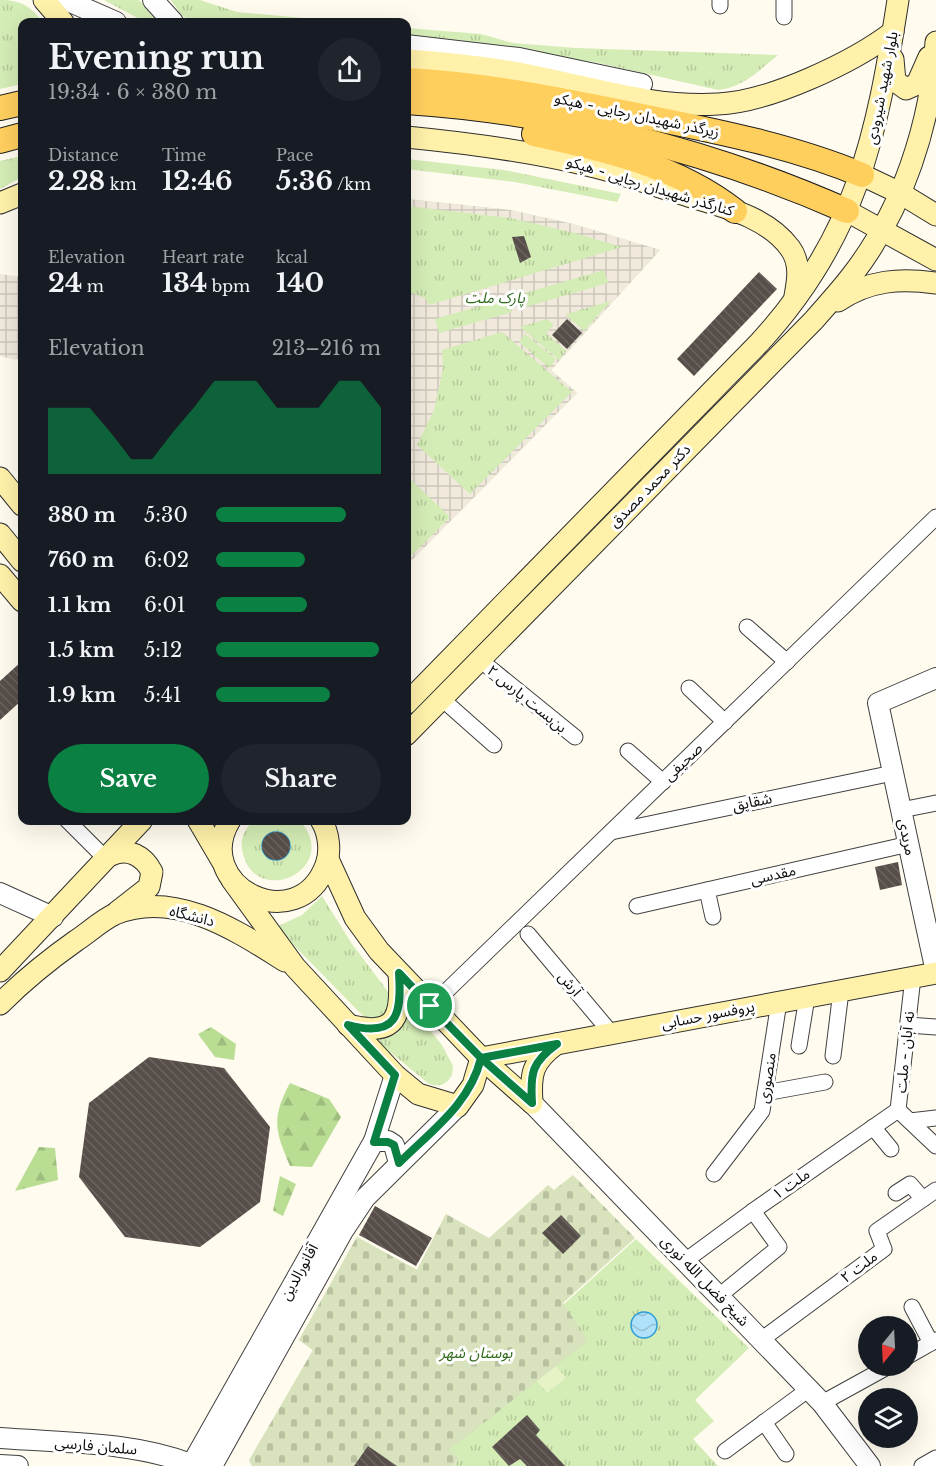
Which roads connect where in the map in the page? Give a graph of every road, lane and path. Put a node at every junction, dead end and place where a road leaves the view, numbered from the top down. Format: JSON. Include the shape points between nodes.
{"nodes":[{"id":1,"x":153,"y":0,"type":"edge"},
{"id":2,"x":784,"y":0,"type":"edge"},
{"id":3,"x":898,"y":0,"type":"edge"},
{"id":4,"x":56,"y":8,"type":"edge"},
{"id":5,"x":784,"y":17,"type":"dead end"},
{"id":6,"x":99,"y":18,"type":"edge"},
{"id":7,"x":169,"y":18,"type":"edge"},
{"id":8,"x":893,"y":32,"type":"junction"},
{"id":9,"x":936,"y":37,"type":"edge"},
{"id":10,"x":936,"y":42,"type":"edge"},
{"id":11,"x":411,"y":46,"type":"edge"},
{"id":12,"x":411,"y":60,"type":"edge"},
{"id":13,"x":935,"y":80,"type":"edge"},
{"id":14,"x":411,"y":81,"type":"edge"},
{"id":15,"x":642,"y":84,"type":"dead end"},
{"id":16,"x":411,"y":103,"type":"edge"},
{"id":17,"x":18,"y":104,"type":"edge"},
{"id":18,"x":0,"y":108,"type":"edge"},
{"id":19,"x":411,"y":119,"type":"edge"},
{"id":20,"x":18,"y":136,"type":"edge"},
{"id":21,"x":411,"y":138,"type":"edge"},
{"id":22,"x":0,"y":141,"type":"edge"},
{"id":23,"x":862,"y":175,"type":"junction"},
{"id":24,"x":900,"y":193,"type":"junction"},
{"id":25,"x":18,"y":196,"type":"edge"},
{"id":26,"x":0,"y":203,"type":"edge"},
{"id":27,"x":735,"y":211,"type":"junction"},
{"id":28,"x":847,"y":211,"type":"junction"},
{"id":29,"x":936,"y":215,"type":"edge"},
{"id":30,"x":883,"y":229,"type":"junction"},
{"id":31,"x":936,"y":260,"type":"edge"},
{"id":32,"x":936,"y":283,"type":"edge"},
{"id":33,"x":794,"y":303,"type":"junction"},
{"id":34,"x":814,"y":321,"type":"junction"},
{"id":35,"x":0,"y":478,"type":"edge"},
{"id":36,"x":18,"y":500,"type":"edge"},
{"id":37,"x":936,"y":517,"type":"edge"},
{"id":38,"x":0,"y":534,"type":"edge"},
{"id":39,"x":18,"y":556,"type":"edge"},
{"id":40,"x":0,"y":575,"type":"edge"},
{"id":41,"x":18,"y":596,"type":"edge"},
{"id":42,"x":747,"y":627,"type":"dead end"},
{"id":43,"x":480,"y":660,"type":"junction"},
{"id":44,"x":787,"y":662,"type":"junction"},
{"id":45,"x":936,"y":678,"type":"edge"},
{"id":46,"x":689,"y":688,"type":"dead end"},
{"id":47,"x":411,"y":699,"type":"edge"},
{"id":48,"x":442,"y":699,"type":"junction"},
{"id":49,"x":725,"y":722,"type":"junction"},
{"id":50,"x":411,"y":730,"type":"edge"},
{"id":51,"x":575,"y":737,"type":"dead end"},
{"id":52,"x":494,"y":745,"type":"dead end"},
{"id":53,"x":628,"y":751,"type":"dead end"},
{"id":54,"x":893,"y":773,"type":"junction"},
{"id":55,"x":663,"y":782,"type":"junction"},
{"id":56,"x":936,"y":803,"type":"edge"},
{"id":57,"x":901,"y":810,"type":"junction"},
{"id":58,"x":73,"y":825,"type":"edge"},
{"id":59,"x":137,"y":825,"type":"edge"},
{"id":60,"x":201,"y":825,"type":"edge"},
{"id":61,"x":228,"y":825,"type":"edge"},
{"id":62,"x":322,"y":825,"type":"edge"},
{"id":63,"x":337,"y":825,"type":"edge"},
{"id":64,"x":611,"y":832,"type":"junction"},
{"id":65,"x":909,"y":844,"type":"junction"},
{"id":66,"x":328,"y":850,"type":"junction"},
{"id":67,"x":109,"y":858,"type":"junction"},
{"id":68,"x":228,"y":872,"type":"junction"},
{"id":69,"x":707,"y":890,"type":"junction"},
{"id":70,"x":0,"y":893,"type":"edge"},
{"id":71,"x":637,"y":906,"type":"dead end"},
{"id":72,"x":114,"y":915,"type":"junction"},
{"id":73,"x":53,"y":916,"type":"junction"},
{"id":74,"x":713,"y":917,"type":"dead end"},
{"id":75,"x":528,"y":934,"type":"dead end"},
{"id":76,"x":295,"y":967,"type":"junction"},
{"id":77,"x":0,"y":971,"type":"edge"},
{"id":78,"x":936,"y":972,"type":"edge"},
{"id":79,"x":399,"y":973,"type":"junction"},
{"id":80,"x":913,"y":977,"type":"junction"},
{"id":81,"x":841,"y":991,"type":"junction"},
{"id":82,"x":807,"y":997,"type":"junction"},
{"id":83,"x":779,"y":1002,"type":"junction"},
{"id":84,"x":0,"y":1004,"type":"edge"},
{"id":85,"x":430,"y":1006,"type":"junction"},
{"id":86,"x":348,"y":1025,"type":"junction"},
{"id":87,"x":908,"y":1025,"type":"junction"},
{"id":88,"x":936,"y":1027,"type":"edge"},
{"id":89,"x":612,"y":1034,"type":"junction"},
{"id":90,"x":557,"y":1044,"type":"junction"},
{"id":91,"x":799,"y":1046,"type":"dead end"},
{"id":92,"x":833,"y":1056,"type":"dead end"},
{"id":93,"x":481,"y":1058,"type":"junction"},
{"id":94,"x":395,"y":1075,"type":"junction"},
{"id":95,"x":825,"y":1082,"type":"dead end"},
{"id":96,"x":765,"y":1093,"type":"junction"},
{"id":97,"x":532,"y":1103,"type":"junction"},
{"id":98,"x":458,"y":1106,"type":"junction"},
{"id":99,"x":898,"y":1110,"type":"junction"},
{"id":100,"x":936,"y":1118,"type":"edge"},
{"id":101,"x":910,"y":1121,"type":"junction"},
{"id":102,"x":873,"y":1127,"type":"junction"},
{"id":103,"x":374,"y":1142,"type":"junction"},
{"id":104,"x":936,"y":1146,"type":"edge"},
{"id":105,"x":891,"y":1149,"type":"dead end"},
{"id":106,"x":399,"y":1163,"type":"junction"},
{"id":107,"x":714,"y":1174,"type":"dead end"},
{"id":108,"x":896,"y":1193,"type":"dead end"},
{"id":109,"x":930,"y":1194,"type":"edge"},
{"id":110,"x":753,"y":1211,"type":"junction"},
{"id":111,"x":685,"y":1261,"type":"junction"},
{"id":112,"x":719,"y":1296,"type":"junction"},
{"id":113,"x":912,"y":1307,"type":"dead end"},
{"id":114,"x":761,"y":1340,"type":"junction"},
{"id":115,"x":933,"y":1342,"type":"edge"},
{"id":116,"x":918,"y":1350,"type":"edge"},
{"id":117,"x":864,"y":1376,"type":"edge"},
{"id":118,"x":816,"y":1396,"type":"junction"},
{"id":119,"x":764,"y":1422,"type":"junction"},
{"id":120,"x":0,"y":1438,"type":"edge"},
{"id":121,"x":725,"y":1451,"type":"dead end"},
{"id":122,"x":786,"y":1454,"type":"dead end"},
{"id":123,"x":136,"y":1457,"type":"edge"},
{"id":124,"x":936,"y":1458,"type":"edge"},
{"id":125,"x":0,"y":1465,"type":"edge"},
{"id":126,"x":192,"y":1465,"type":"edge"},
{"id":127,"x":18,"y":1466,"type":"edge"},
{"id":128,"x":212,"y":1466,"type":"edge"},
{"id":129,"x":870,"y":1466,"type":"edge"},
{"id":130,"x":922,"y":1466,"type":"edge"}],
"edges":[{"from":1,"to":7,"type":"street"},
{"from":2,"to":5,"type":"street"},
{"from":3,"to":8,"type":"main road","name":"بلوار شهید شیرودی"},
{"from":4,"to":6,"type":"street"},
{"from":8,"to":9,"type":"main road","via":[[895,81],[906,89],[921,78]]},
{"from":8,"to":12,"type":"main road","via":[[856,58],[833,68],[764,95],[719,104],[646,100],[531,75]]},
{"from":8,"to":23,"type":"main road","name":"بلوار شهید شیرودی","via":[[877,123]]},
{"from":10,"to":13,"type":"main road"},
{"from":11,"to":15,"type":"street","via":[[519,58]]},
{"from":13,"to":24,"type":"main road"},
{"from":14,"to":23,"type":"main road","name":"زیرگذر شهیدان رجایی - هپکو","via":[[527,93],[704,128]]},
{"from":16,"to":28,"type":"main road","name":"زیرگذر شهیدان رجایی - هپکو","via":[[593,129],[741,168]]},
{"from":17,"to":18,"type":"main road"},
{"from":19,"to":27,"type":"main road","via":[[524,132],[602,149],[710,191]]},
{"from":20,"to":22,"type":"main road"},
{"from":21,"to":27,"type":"main road","name":"کنارگذر شهیدان رجایی - هپکو","via":[[521,151],[592,166]]},
{"from":23,"to":24,"type":"main road"},
{"from":23,"to":28,"type":"main road","name":"بلوار شهید شیرودی"},
{"from":24,"to":29,"type":"main road"},
{"from":24,"to":30,"type":"main road","name":"دکتر محمد مصدق"},
{"from":25,"to":26,"type":"main road"},
{"from":27,"to":33,"type":"main road","name":"کنارگذر شهیدان رجایی - هپکو","via":[[766,227],[791,249],[798,273]]},
{"from":28,"to":30,"type":"main road"},
{"from":28,"to":33,"type":"main road","name":"دکتر محمد مصدق"},
{"from":30,"to":31,"type":"main road"},
{"from":30,"to":34,"type":"main road","name":"دکتر محمد مصدق","via":[[854,274]]},
{"from":32,"to":34,"type":"main road","via":[[909,280],[873,284],[840,300]]},
{"from":33,"to":34,"type":"main road","via":[[807,296],[817,298],[820,308]]},
{"from":33,"to":47,"type":"main road","name":"دکتر محمد مصدق"},
{"from":34,"to":43,"type":"main road","name":"دکتر محمد مصدق"},
{"from":35,"to":36,"type":"main road"},
{"from":37,"to":44,"type":"street","name":"صحیفی"},
{"from":38,"to":39,"type":"main road"},
{"from":40,"to":41,"type":"main road"},
{"from":42,"to":44,"type":"street"},
{"from":43,"to":48,"type":"main road","name":"دکتر محمد مصدق"},
{"from":43,"to":51,"type":"street","name":"بن‌بست پارس ۲"},
{"from":44,"to":49,"type":"street","name":"صحیفی"},
{"from":45,"to":54,"type":"street","name":"مریدی","via":[[878,703]]},
{"from":46,"to":49,"type":"street"},
{"from":48,"to":50,"type":"main road","name":"دکتر محمد مصدق"},
{"from":48,"to":52,"type":"street"},
{"from":49,"to":55,"type":"street","name":"صحیفی"},
{"from":53,"to":55,"type":"street"},
{"from":54,"to":57,"type":"street","name":"مریدی"},
{"from":54,"to":64,"type":"street","name":"شقایق"},
{"from":55,"to":64,"type":"street","name":"صحیفی"},
{"from":56,"to":57,"type":"street"},
{"from":57,"to":65,"type":"street","name":"مریدی"},
{"from":58,"to":67,"type":"street"},
{"from":59,"to":67,"type":"main road"},
{"from":60,"to":68,"type":"main road"},
{"from":61,"to":68,"type":"main road","via":[[221,846]]},
{"from":62,"to":66,"type":"main road"},
{"from":63,"to":66,"type":"main road"},
{"from":64,"to":85,"type":"street","name":"صحیفی"},
{"from":65,"to":69,"type":"street","name":"مقدسی"},
{"from":65,"to":78,"type":"street","name":"مریدی"},
{"from":66,"to":68,"type":"main road","via":[[322,875],[311,889],[280,902],[245,893]]},
{"from":66,"to":79,"type":"main road","via":[[356,918]]},
{"from":67,"to":72,"type":"main road","via":[[117,852],[130,852],[141,856],[152,872],[149,886]]},
{"from":67,"to":73,"type":"main road"},
{"from":68,"to":76,"type":"main road"},
{"from":69,"to":71,"type":"street","name":"مقدسی"},
{"from":69,"to":74,"type":"street"},
{"from":70,"to":73,"type":"street"},
{"from":72,"to":76,"type":"main road","name":"دانشگاه","via":[[154,908],[208,918]]},
{"from":72,"to":84,"type":"main road","name":"دانشگاه","via":[[31,974]]},
{"from":73,"to":77,"type":"main road"},
{"from":75,"to":89,"type":"street","name":"آرش"},
{"from":76,"to":86,"type":"main road"},
{"from":78,"to":80,"type":"main road","name":"پروفسور حسابی"},
{"from":79,"to":85,"type":"main road"},
{"from":79,"to":86,"type":"main road","via":[[401,1000],[394,1021],[373,1029]]},
{"from":80,"to":81,"type":"main road","name":"پروفسور حسابی"},
{"from":80,"to":87,"type":"street","name":"نه آبان - ملت"},
{"from":81,"to":82,"type":"main road","name":"پروفسور حسابی"},
{"from":81,"to":92,"type":"street"},
{"from":82,"to":83,"type":"main road","name":"پروفسور حسابی"},
{"from":82,"to":91,"type":"street"},
{"from":83,"to":89,"type":"main road","name":"پروفسور حسابی"},
{"from":83,"to":96,"type":"street","name":"منصوری"},
{"from":85,"to":93,"type":"main road"},
{"from":86,"to":94,"type":"main road"},
{"from":87,"to":88,"type":"street"},
{"from":87,"to":99,"type":"street","name":"نه آبان - ملت"},
{"from":89,"to":90,"type":"main road","name":"پروفسور حسابی"},
{"from":90,"to":93,"type":"main road","name":"پروفسور حسابی"},
{"from":90,"to":97,"type":"main road","via":[[541,1055],[534,1068]]},
{"from":93,"to":97,"type":"main road"},
{"from":93,"to":98,"type":"main road","via":[[473,1084]]},
{"from":94,"to":98,"type":"main road","via":[[418,1094]]},
{"from":94,"to":103,"type":"street","name":"آقانورالدین"},
{"from":95,"to":96,"type":"street"},
{"from":96,"to":107,"type":"street","name":"منصوری","via":[[762,1111]]},
{"from":97,"to":111,"type":"street","name":"شیخ فضل الله نوری"},
{"from":98,"to":106,"type":"street","name":"آقانورالدین"},
{"from":99,"to":101,"type":"street","name":"نه آبان - ملت"},
{"from":99,"to":102,"type":"street","name":"ملت ۱"},
{"from":100,"to":101,"type":"street"},
{"from":101,"to":104,"type":"street","name":"نه آبان - ملت"},
{"from":102,"to":105,"type":"street"},
{"from":102,"to":110,"type":"street","name":"ملت ۱"},
{"from":103,"to":106,"type":"street","via":[[394,1145]]},
{"from":103,"to":126,"type":"street","name":"آقانورالدین"},
{"from":106,"to":128,"type":"street","name":"آقانورالدین","via":[[365,1198],[343,1232]]},
{"from":108,"to":109,"type":"street","via":[[910,1184]]},
{"from":109,"to":114,"type":"street","name":"ملت ۲","via":[[877,1231],[884,1249]]},
{"from":110,"to":111,"type":"street","name":"ملت ۱"},
{"from":110,"to":112,"type":"street","via":[[779,1247]]},
{"from":111,"to":112,"type":"street","name":"شیخ فضل الله نوری"},
{"from":112,"to":114,"type":"street","name":"شیخ فضل الله نوری"},
{"from":113,"to":115,"type":"street"},
{"from":114,"to":118,"type":"street","name":"شیخ فضل الله نوری"},
{"from":115,"to":116,"type":"street"},
{"from":117,"to":118,"type":"street"},
{"from":118,"to":119,"type":"street"},
{"from":118,"to":129,"type":"street","name":"شیخ فضل الله نوری"},
{"from":119,"to":121,"type":"street"},
{"from":119,"to":122,"type":"street"},
{"from":120,"to":123,"type":"street","name":"سلمان فارسی"},
{"from":123,"to":126,"type":"street","name":"سلمان فارسی","via":[[164,1454]]},
{"from":124,"to":130,"type":"street"},
{"from":125,"to":127,"type":"street"}]}
